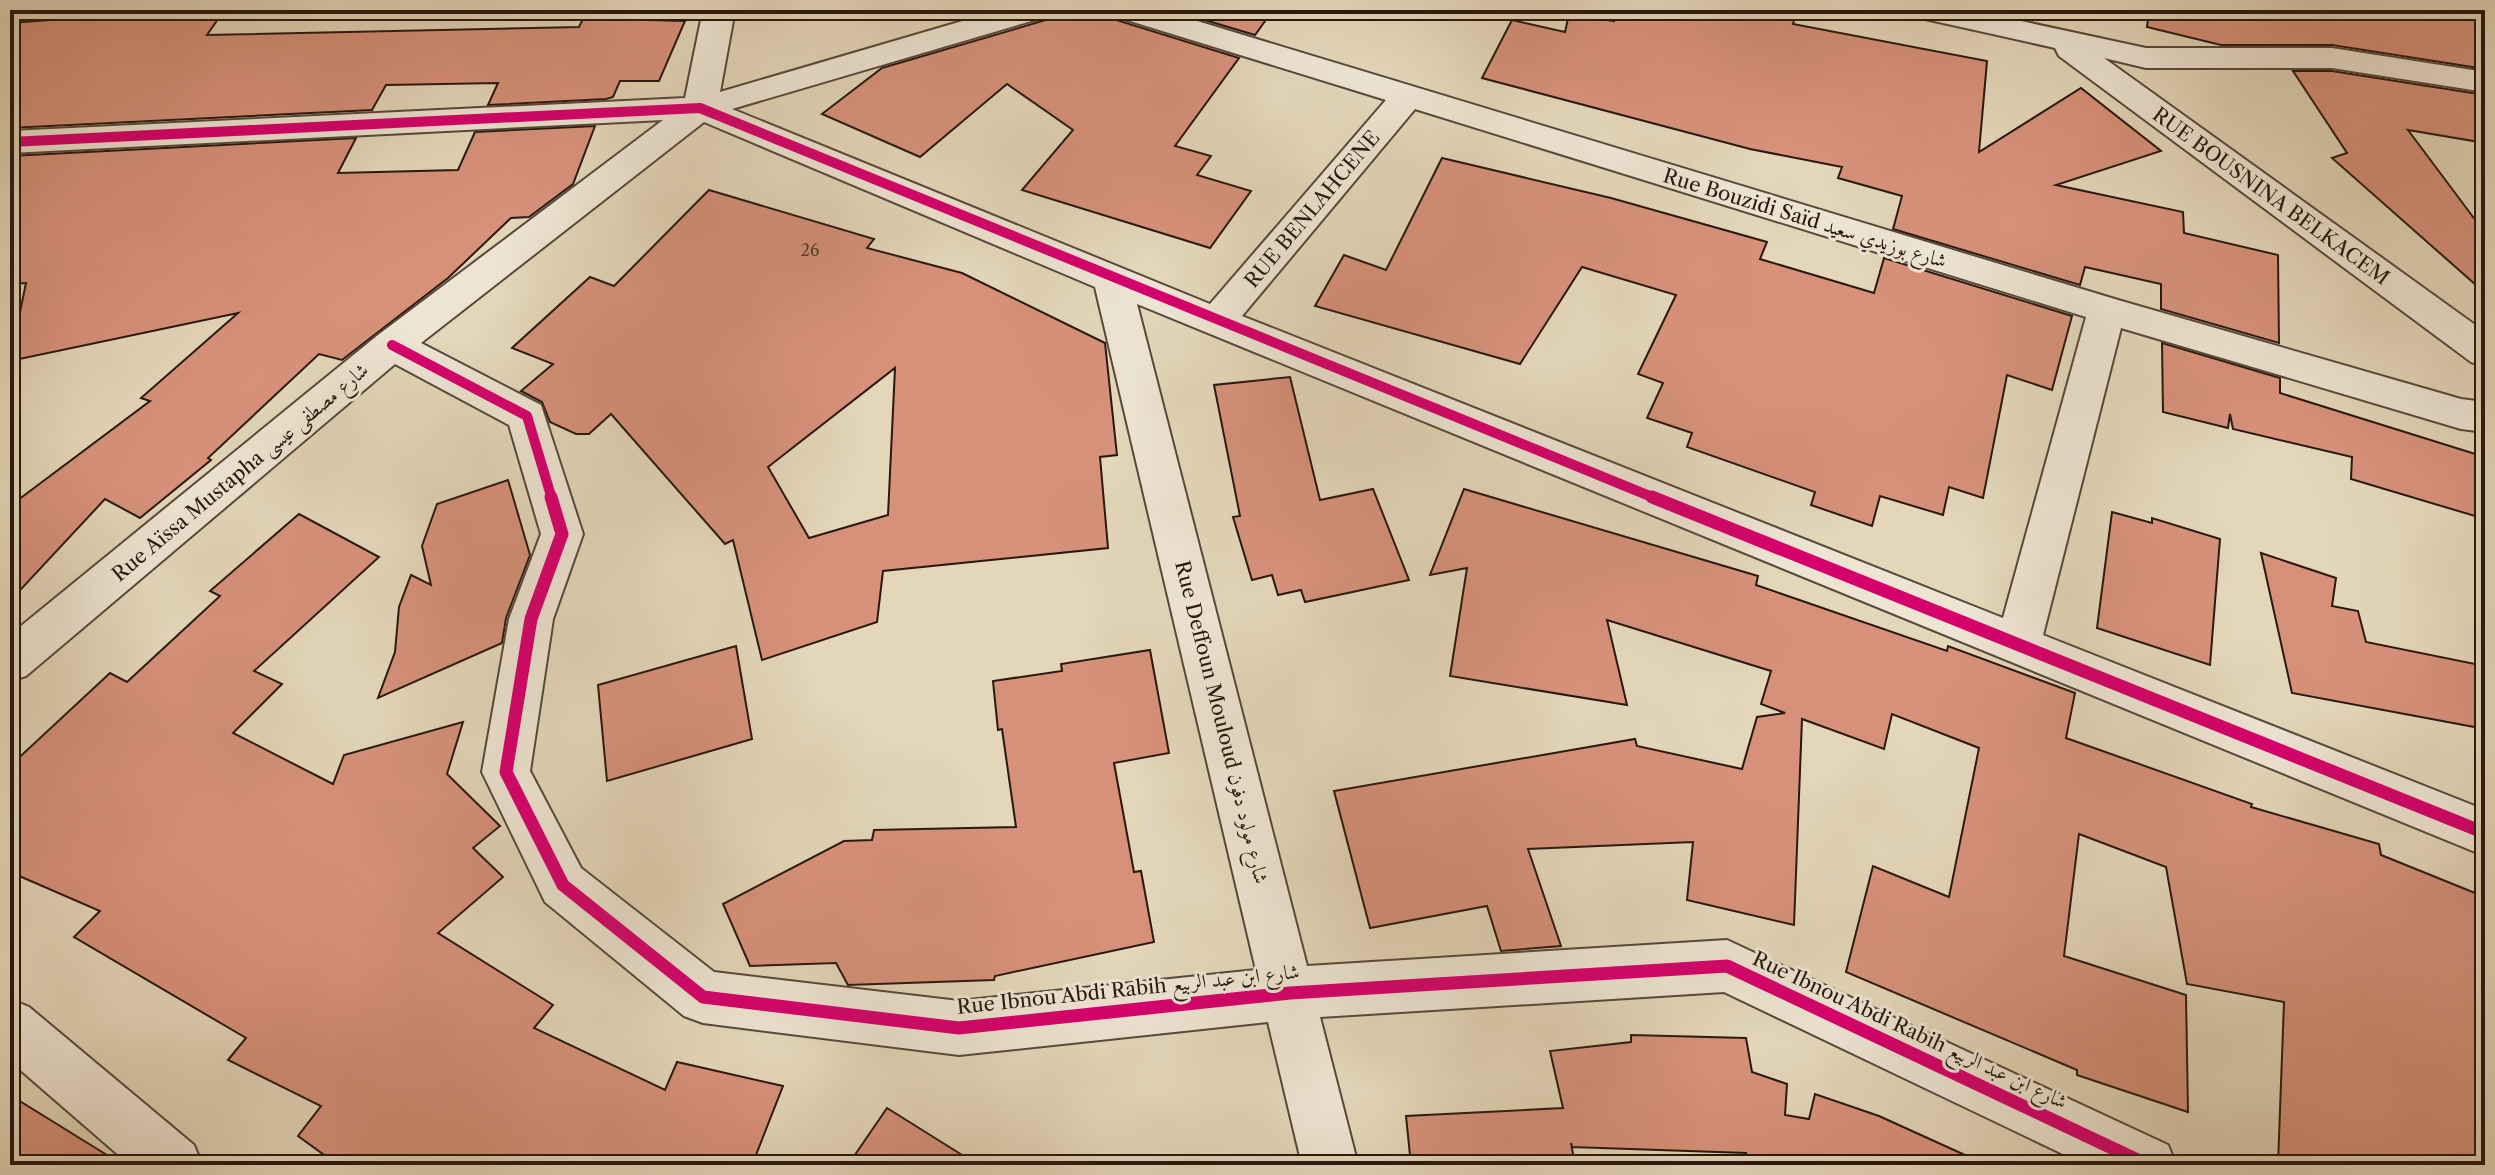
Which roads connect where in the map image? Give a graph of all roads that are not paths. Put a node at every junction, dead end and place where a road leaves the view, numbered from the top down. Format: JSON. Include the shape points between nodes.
{"nodes":[{"id":1,"x":719,"y":10,"type":"edge"},
{"id":2,"x":1034,"y":10,"type":"edge"},
{"id":3,"x":1128,"y":10,"type":"edge"},
{"id":4,"x":1927,"y":10,"type":"edge"},
{"id":5,"x":2017,"y":20,"type":"edge"},
{"id":6,"x":2058,"y":40,"type":"junction"},
{"id":7,"x":2485,"y":82,"type":"edge"},
{"id":8,"x":1407,"y":97,"type":"junction"},
{"id":9,"x":700,"y":108,"type":"junction"},
{"id":10,"x":10,"y":142,"type":"edge"},
{"id":11,"x":1112,"y":279,"type":"junction"},
{"id":12,"x":2107,"y":310,"type":"junction"},
{"id":13,"x":1216,"y":322,"type":"junction"},
{"id":14,"x":392,"y":345,"type":"junction"},
{"id":15,"x":2485,"y":352,"type":"edge"},
{"id":16,"x":2485,"y":417,"type":"edge"},
{"id":17,"x":2018,"y":645,"type":"junction"},
{"id":18,"x":10,"y":662,"type":"edge"},
{"id":19,"x":2485,"y":833,"type":"edge"},
{"id":20,"x":1290,"y":993,"type":"junction"},
{"id":21,"x":10,"y":1026,"type":"edge"},
{"id":22,"x":174,"y":1165,"type":"edge"},
{"id":23,"x":1330,"y":1165,"type":"edge"},
{"id":24,"x":2148,"y":1165,"type":"edge"}],
"edges":[{"from":1,"to":9,"type":"street"},
{"from":2,"to":9,"type":"street"},
{"from":3,"to":8,"type":"street","name":"Rue Bouzidi Saïd شارع بوزيدي سعيد"},
{"from":4,"to":5,"type":"street"},
{"from":5,"to":6,"type":"street"},
{"from":6,"to":7,"type":"street","via":[[2146,58],[2332,58]]},
{"from":6,"to":15,"type":"street","name":"RUE BOUSNINA BELKACEM"},
{"from":8,"to":12,"type":"street","name":"Rue Bouzidi Saïd شارع بوزيدي سعيد"},
{"from":8,"to":13,"type":"street","name":"RUE BENLAHCENE"},
{"from":9,"to":10,"type":"street"},
{"from":9,"to":11,"type":"street"},
{"from":9,"to":14,"type":"street","name":"Rue Aïssa Mustapha شارع مصطفى عيسى"},
{"from":11,"to":13,"type":"street"},
{"from":11,"to":20,"type":"street","name":"Rue Deffoun Mouloud شارع مولود دفون"},
{"from":12,"to":16,"type":"street","name":"Rue Bouzidi Saïd شارع بوزيدي سعيد"},
{"from":12,"to":17,"type":"street"},
{"from":13,"to":17,"type":"street"},
{"from":14,"to":18,"type":"street","name":"Rue Aïssa Mustapha شارع مصطفى عيسى"},
{"from":14,"to":20,"type":"street","name":"Rue Ibnou Abdi Rabih شارع ابن عبد الربيع","via":[[527,416],[562,534],[531,619],[506,772],[563,885],[703,997],[959,1028]]},
{"from":17,"to":19,"type":"street"},
{"from":20,"to":23,"type":"street","name":"Rue Deffoun Mouloud شارع مولود دفون"},
{"from":20,"to":24,"type":"street","name":"Rue Ibnou Abdi Rabih شارع ابن عبد الربيع","via":[[1727,966]]},
{"from":21,"to":22,"type":"street"}]}
